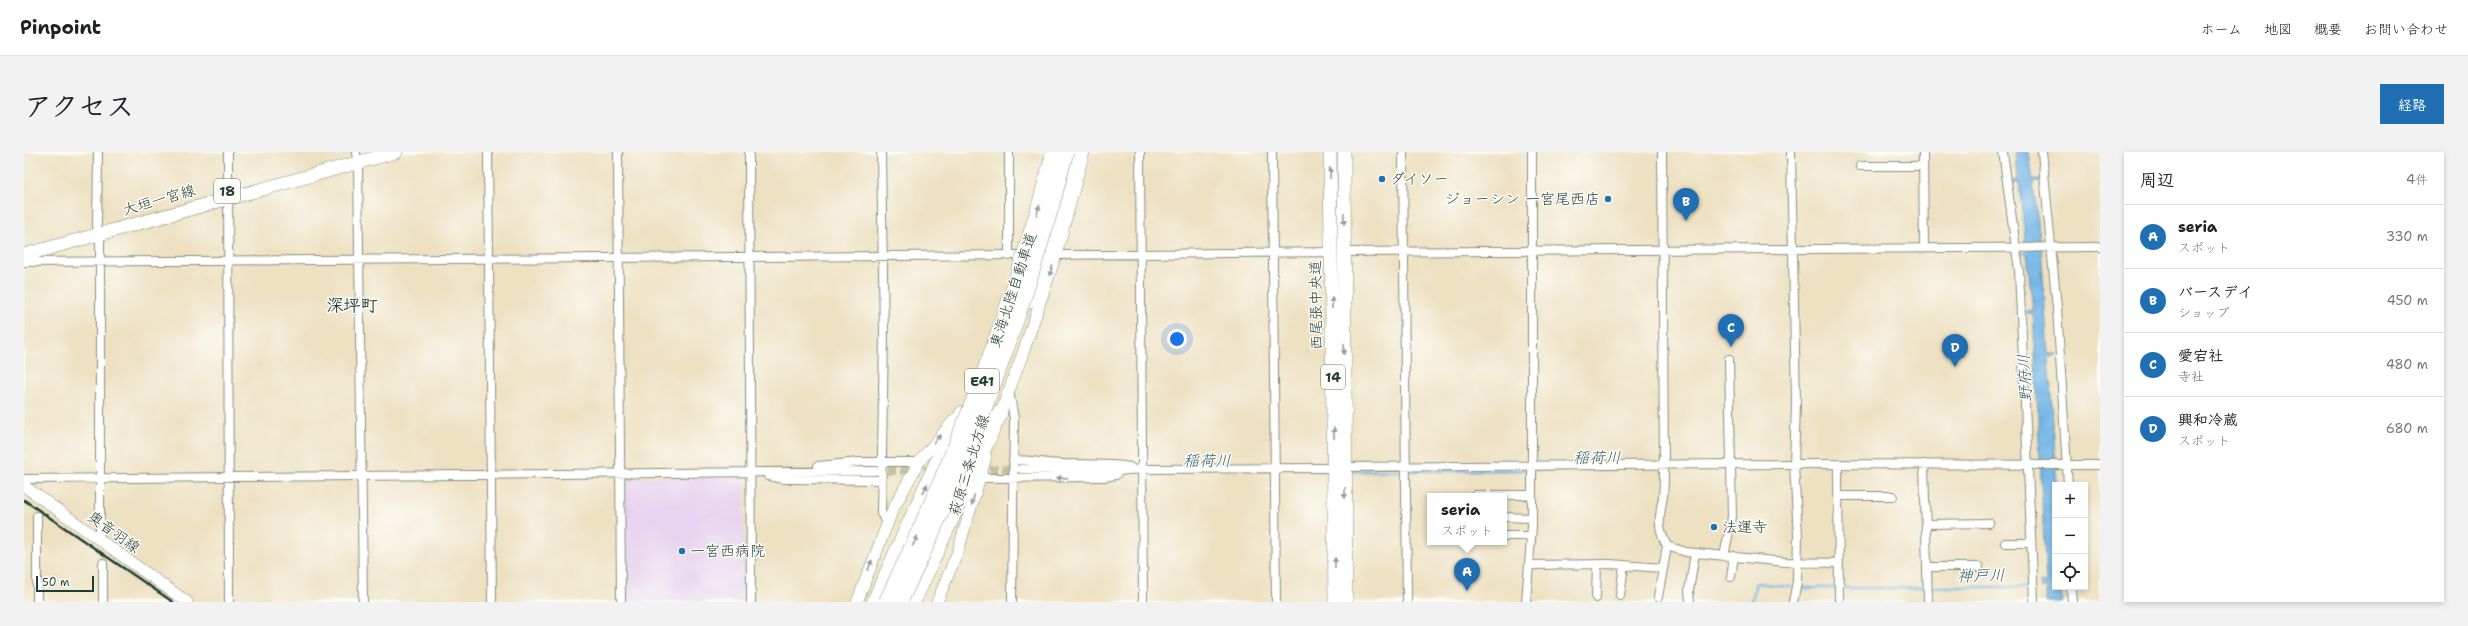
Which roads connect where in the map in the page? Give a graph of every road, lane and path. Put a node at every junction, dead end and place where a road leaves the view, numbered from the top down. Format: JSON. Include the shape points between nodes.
{"nodes":[{"id":1,"x":98,"y":152,"type":"edge"},
{"id":2,"x":228,"y":152,"type":"edge"},
{"id":3,"x":396,"y":152,"type":"edge"},
{"id":4,"x":488,"y":152,"type":"edge"},
{"id":5,"x":618,"y":152,"type":"edge"},
{"id":6,"x":748,"y":152,"type":"edge"},
{"id":7,"x":881,"y":152,"type":"edge"},
{"id":8,"x":1009,"y":152,"type":"edge"},
{"id":9,"x":1054,"y":152,"type":"edge"},
{"id":10,"x":1066,"y":152,"type":"edge"},
{"id":11,"x":1074,"y":152,"type":"edge"},
{"id":12,"x":1084,"y":152,"type":"edge"},
{"id":13,"x":1140,"y":152,"type":"edge"},
{"id":14,"x":1272,"y":152,"type":"edge"},
{"id":15,"x":1330,"y":152,"type":"edge"},
{"id":16,"x":1344,"y":152,"type":"edge"},
{"id":17,"x":1403,"y":152,"type":"edge"},
{"id":18,"x":1532,"y":152,"type":"edge"},
{"id":19,"x":1662,"y":152,"type":"edge"},
{"id":20,"x":1791,"y":152,"type":"edge"},
{"id":21,"x":1923,"y":152,"type":"edge"},
{"id":22,"x":2003,"y":152,"type":"edge"},
{"id":23,"x":2042,"y":152,"type":"edge"},
{"id":24,"x":359,"y":155,"type":"edge"},
{"id":25,"x":1860,"y":166,"type":"dead end"},
{"id":26,"x":1923,"y":166,"type":"junction"},
{"id":27,"x":228,"y":194,"type":"junction"},
{"id":28,"x":98,"y":230,"type":"junction"},
{"id":29,"x":2016,"y":246,"type":"junction"},
{"id":30,"x":24,"y":247,"type":"edge"},
{"id":31,"x":1924,"y":247,"type":"junction"},
{"id":32,"x":2100,"y":247,"type":"edge"},
{"id":33,"x":1792,"y":248,"type":"junction"},
{"id":34,"x":2053,"y":248,"type":"junction"},
{"id":35,"x":1663,"y":249,"type":"junction"},
{"id":36,"x":1531,"y":250,"type":"junction"},
{"id":37,"x":1403,"y":251,"type":"junction"},
{"id":38,"x":1274,"y":252,"type":"junction"},
{"id":39,"x":1338,"y":252,"type":"junction"},
{"id":40,"x":24,"y":255,"type":"edge"},
{"id":41,"x":1051,"y":255,"type":"junction"},
{"id":42,"x":1142,"y":255,"type":"junction"},
{"id":43,"x":1010,"y":256,"type":"junction"},
{"id":44,"x":751,"y":257,"type":"junction"},
{"id":45,"x":881,"y":257,"type":"junction"},
{"id":46,"x":620,"y":258,"type":"junction"},
{"id":47,"x":359,"y":259,"type":"junction"},
{"id":48,"x":490,"y":259,"type":"junction"},
{"id":49,"x":228,"y":260,"type":"junction"},
{"id":50,"x":24,"y":262,"type":"edge"},
{"id":51,"x":99,"y":262,"type":"junction"},
{"id":52,"x":1729,"y":359,"type":"dead end"},
{"id":53,"x":1009,"y":390,"type":"junction"},
{"id":54,"x":966,"y":407,"type":"junction"},
{"id":55,"x":1000,"y":413,"type":"junction"},
{"id":56,"x":1013,"y":460,"type":"junction"},
{"id":57,"x":882,"y":462,"type":"junction"},
{"id":58,"x":920,"y":462,"type":"junction"},
{"id":59,"x":1732,"y":464,"type":"junction"},
{"id":60,"x":1924,"y":464,"type":"junction"},
{"id":61,"x":2031,"y":464,"type":"junction"},
{"id":62,"x":2065,"y":464,"type":"junction"},
{"id":63,"x":1794,"y":465,"type":"junction"},
{"id":64,"x":2100,"y":465,"type":"edge"},
{"id":65,"x":1531,"y":466,"type":"junction"},
{"id":66,"x":1664,"y":466,"type":"junction"},
{"id":67,"x":1838,"y":466,"type":"junction"},
{"id":68,"x":1276,"y":467,"type":"junction"},
{"id":69,"x":1340,"y":467,"type":"junction"},
{"id":70,"x":1405,"y":467,"type":"junction"},
{"id":71,"x":1021,"y":469,"type":"tunnel mouth"},
{"id":72,"x":1142,"y":469,"type":"junction"},
{"id":73,"x":874,"y":471,"type":"tunnel mouth"},
{"id":74,"x":620,"y":473,"type":"junction"},
{"id":75,"x":749,"y":473,"type":"junction"},
{"id":76,"x":492,"y":474,"type":"junction"},
{"id":77,"x":231,"y":476,"type":"junction"},
{"id":78,"x":362,"y":476,"type":"junction"},
{"id":79,"x":101,"y":478,"type":"junction"},
{"id":80,"x":980,"y":478,"type":"junction"},
{"id":81,"x":1013,"y":478,"type":"junction"},
{"id":82,"x":24,"y":479,"type":"edge"},
{"id":83,"x":881,"y":480,"type":"junction"},
{"id":84,"x":2068,"y":482,"type":"edge"},
{"id":85,"x":24,"y":486,"type":"edge"},
{"id":86,"x":1507,"y":495,"type":"edge"},
{"id":87,"x":1532,"y":495,"type":"junction"},
{"id":88,"x":1839,"y":496,"type":"junction"},
{"id":89,"x":1893,"y":496,"type":"dead end"},
{"id":90,"x":37,"y":516,"type":"dead end"},
{"id":91,"x":1507,"y":517,"type":"edge"},
{"id":92,"x":1532,"y":518,"type":"junction"},
{"id":93,"x":886,"y":522,"type":"junction"},
{"id":94,"x":1989,"y":523,"type":"dead end"},
{"id":95,"x":1926,"y":524,"type":"junction"},
{"id":96,"x":1507,"y":536,"type":"edge"},
{"id":97,"x":1531,"y":536,"type":"junction"},
{"id":98,"x":100,"y":540,"type":"junction"},
{"id":99,"x":2005,"y":543,"type":"dead end"},
{"id":100,"x":2031,"y":543,"type":"junction"},
{"id":101,"x":1667,"y":546,"type":"junction"},
{"id":102,"x":1695,"y":553,"type":"junction"},
{"id":103,"x":1724,"y":556,"type":"junction"},
{"id":104,"x":1734,"y":556,"type":"junction"},
{"id":105,"x":1798,"y":562,"type":"junction"},
{"id":106,"x":103,"y":563,"type":"dead end"},
{"id":107,"x":1840,"y":563,"type":"junction"},
{"id":108,"x":1597,"y":564,"type":"junction"},
{"id":109,"x":1530,"y":565,"type":"junction"},
{"id":110,"x":1624,"y":565,"type":"junction"},
{"id":111,"x":1927,"y":567,"type":"junction"},
{"id":112,"x":1979,"y":567,"type":"dead end"},
{"id":113,"x":1662,"y":568,"type":"junction"},
{"id":114,"x":1731,"y":577,"type":"dead end"},
{"id":115,"x":2071,"y":590,"type":"edge"},
{"id":116,"x":1620,"y":596,"type":"dead end"},
{"id":117,"x":1658,"y":597,"type":"dead end"},
{"id":118,"x":1596,"y":598,"type":"dead end"},
{"id":119,"x":37,"y":602,"type":"edge"},
{"id":120,"x":103,"y":602,"type":"edge"},
{"id":121,"x":186,"y":602,"type":"edge"},
{"id":122,"x":229,"y":602,"type":"edge"},
{"id":123,"x":363,"y":602,"type":"edge"},
{"id":124,"x":492,"y":602,"type":"edge"},
{"id":125,"x":621,"y":602,"type":"edge"},
{"id":126,"x":750,"y":602,"type":"edge"},
{"id":127,"x":857,"y":602,"type":"edge"},
{"id":128,"x":874,"y":602,"type":"edge"},
{"id":129,"x":886,"y":602,"type":"edge"},
{"id":130,"x":900,"y":602,"type":"edge"},
{"id":131,"x":913,"y":602,"type":"edge"},
{"id":132,"x":936,"y":602,"type":"edge"},
{"id":133,"x":1012,"y":602,"type":"edge"},
{"id":134,"x":1143,"y":602,"type":"edge"},
{"id":135,"x":1276,"y":602,"type":"edge"},
{"id":136,"x":1335,"y":602,"type":"edge"},
{"id":137,"x":1346,"y":602,"type":"edge"},
{"id":138,"x":1407,"y":602,"type":"edge"},
{"id":139,"x":1526,"y":602,"type":"edge"},
{"id":140,"x":1690,"y":602,"type":"edge"},
{"id":141,"x":1793,"y":602,"type":"edge"},
{"id":142,"x":1839,"y":602,"type":"edge"},
{"id":143,"x":1928,"y":602,"type":"edge"},
{"id":144,"x":2034,"y":602,"type":"edge"},
{"id":145,"x":2072,"y":602,"type":"edge"}],
"edges":[{"from":1,"to":28,"type":"street"},
{"from":2,"to":27,"type":"street"},
{"from":3,"to":24,"type":"main road","name":"大垣一宮線","number":"18"},
{"from":4,"to":48,"type":"street"},
{"from":5,"to":46,"type":"street"},
{"from":6,"to":44,"type":"street"},
{"from":7,"to":45,"type":"street"},
{"from":8,"to":43,"type":"street"},
{"from":129,"to":9,"type":"highway","name":"東海北陸自動車道","number":"E41","one_way":true,"bridge":true,"via":[[942,482],[982,382],[1018,279]]},
{"from":10,"to":130,"type":"highway","name":"東海北陸自動車道","number":"E41","bridge":true,"via":[[1029,283],[994,385],[953,486]]},
{"from":11,"to":41,"type":"main road","name":"萩原三条北方線"},
{"from":12,"to":41,"type":"main road","name":"萩原三条北方線"},
{"from":13,"to":42,"type":"street"},
{"from":14,"to":38,"type":"street"},
{"from":39,"to":15,"type":"main road","name":"西尾張中央道","number":"14","one_way":true},
{"from":16,"to":39,"type":"main road","name":"西尾張中央道","number":"14","one_way":true},
{"from":17,"to":37,"type":"street"},
{"from":18,"to":36,"type":"street"},
{"from":19,"to":35,"type":"street"},
{"from":20,"to":33,"type":"street"},
{"from":21,"to":26,"type":"street"},
{"from":22,"to":29,"type":"street"},
{"from":23,"to":34,"type":"street"},
{"from":24,"to":27,"type":"main road","name":"大垣一宮線","number":"18"},
{"from":24,"to":47,"type":"street"},
{"from":25,"to":26,"type":"street"},
{"from":26,"to":31,"type":"street"},
{"from":27,"to":28,"type":"main road","name":"大垣一宮線","number":"18"},
{"from":27,"to":49,"type":"street"},
{"from":28,"to":30,"type":"main road","name":"大垣一宮線","number":"18"},
{"from":28,"to":40,"type":"main road","name":"大垣一宮線","number":"18"},
{"from":28,"to":51,"type":"street"},
{"from":29,"to":31,"type":"street"},
{"from":29,"to":34,"type":"street"},
{"from":29,"to":61,"type":"street"},
{"from":31,"to":33,"type":"street"},
{"from":32,"to":34,"type":"street"},
{"from":33,"to":35,"type":"street"},
{"from":33,"to":63,"type":"street","via":[[1796,403]]},
{"from":34,"to":62,"type":"street"},
{"from":35,"to":36,"type":"street"},
{"from":35,"to":66,"type":"street"},
{"from":36,"to":37,"type":"street"},
{"from":36,"to":65,"type":"street"},
{"from":37,"to":39,"type":"street"},
{"from":37,"to":70,"type":"street"},
{"from":38,"to":39,"type":"street"},
{"from":38,"to":42,"type":"street"},
{"from":38,"to":68,"type":"street"},
{"from":39,"to":69,"type":"main road","name":"西尾張中央道","number":"14"},
{"from":41,"to":42,"type":"street"},
{"from":41,"to":43,"type":"street"},
{"from":41,"to":53,"type":"main road","name":"萩原三条北方線","one_way":true},
{"from":41,"to":54,"type":"main road","name":"萩原三条北方線","via":[[1017,328]]},
{"from":42,"to":72,"type":"street"},
{"from":43,"to":45,"type":"street"},
{"from":44,"to":45,"type":"street"},
{"from":44,"to":46,"type":"street"},
{"from":44,"to":75,"type":"street"},
{"from":45,"to":57,"type":"street","via":[[884,334]]},
{"from":46,"to":48,"type":"street"},
{"from":46,"to":74,"type":"street"},
{"from":47,"to":48,"type":"street"},
{"from":47,"to":49,"type":"street"},
{"from":47,"to":78,"type":"street"},
{"from":48,"to":76,"type":"street"},
{"from":49,"to":51,"type":"street"},
{"from":49,"to":77,"type":"street"},
{"from":50,"to":51,"type":"street"},
{"from":51,"to":79,"type":"street"},
{"from":52,"to":59,"type":"street"},
{"from":53,"to":55,"type":"main road","name":"萩原三条北方線"},
{"from":53,"to":56,"type":"street","via":[[1014,418]]},
{"from":58,"to":54,"type":"main road","name":"萩原三条北方線","one_way":true},
{"from":128,"to":54,"type":"highway","one_way":true},
{"from":55,"to":80,"type":"main road","name":"萩原三条北方線"},
{"from":55,"to":131,"type":"highway"},
{"from":56,"to":72,"type":"street","via":[[1038,460],[1059,464],[1105,463]]},
{"from":56,"to":81,"type":"street"},
{"from":57,"to":58,"type":"street"},
{"from":57,"to":75,"type":"street","via":[[792,467]]},
{"from":57,"to":83,"type":"street"},
{"from":58,"to":93,"type":"main road","name":"萩原三条北方線"},
{"from":59,"to":63,"type":"street"},
{"from":59,"to":66,"type":"street"},
{"from":59,"to":103,"type":"street","via":[[1732,517]]},
{"from":60,"to":61,"type":"street"},
{"from":60,"to":67,"type":"street"},
{"from":60,"to":95,"type":"street"},
{"from":61,"to":62,"type":"street"},
{"from":61,"to":100,"type":"street"},
{"from":62,"to":64,"type":"street"},
{"from":62,"to":84,"type":"street"},
{"from":63,"to":67,"type":"street"},
{"from":63,"to":105,"type":"street"},
{"from":65,"to":66,"type":"street"},
{"from":65,"to":70,"type":"street"},
{"from":65,"to":87,"type":"street"},
{"from":66,"to":101,"type":"street","via":[[1658,525]]},
{"from":67,"to":88,"type":"street"},
{"from":68,"to":69,"type":"street"},
{"from":68,"to":72,"type":"street"},
{"from":68,"to":135,"type":"street"},
{"from":69,"to":70,"type":"street"},
{"from":136,"to":69,"type":"main road","name":"西尾張中央道","number":"14","one_way":true},
{"from":69,"to":137,"type":"main road","name":"西尾張中央道","number":"14","one_way":true},
{"from":70,"to":138,"type":"street"},
{"from":71,"to":72,"type":"street"},
{"from":72,"to":81,"type":"street","one_way":true,"via":[[1104,477]]},
{"from":72,"to":134,"type":"street"},
{"from":73,"to":75,"type":"street"},
{"from":74,"to":75,"type":"street"},
{"from":74,"to":76,"type":"street"},
{"from":74,"to":125,"type":"street"},
{"from":75,"to":83,"type":"street","via":[[784,479]]},
{"from":75,"to":126,"type":"street"},
{"from":76,"to":78,"type":"street"},
{"from":76,"to":124,"type":"street"},
{"from":77,"to":78,"type":"street"},
{"from":77,"to":79,"type":"street"},
{"from":77,"to":122,"type":"street"},
{"from":78,"to":123,"type":"street"},
{"from":79,"to":82,"type":"street"},
{"from":79,"to":98,"type":"street"},
{"from":80,"to":81,"type":"street"},
{"from":80,"to":132,"type":"main road","name":"萩原三条北方線","one_way":true,"via":[[958,551]]},
{"from":81,"to":133,"type":"street"},
{"from":83,"to":93,"type":"street","via":[[881,514]]},
{"from":85,"to":98,"type":"main road","name":"奥音羽線"},
{"from":86,"to":87,"type":"street"},
{"from":87,"to":92,"type":"street"},
{"from":88,"to":89,"type":"street"},
{"from":88,"to":107,"type":"street"},
{"from":90,"to":119,"type":"street"},
{"from":91,"to":92,"type":"street"},
{"from":92,"to":97,"type":"street"},
{"from":127,"to":93,"type":"main road","name":"萩原三条北方線","one_way":true},
{"from":94,"to":95,"type":"street"},
{"from":95,"to":111,"type":"street"},
{"from":96,"to":97,"type":"street"},
{"from":97,"to":109,"type":"street"},
{"from":98,"to":121,"type":"main road","name":"奥音羽線"},
{"from":99,"to":100,"type":"street"},
{"from":100,"to":144,"type":"street"},
{"from":101,"to":102,"type":"street"},
{"from":101,"to":113,"type":"street"},
{"from":102,"to":103,"type":"street"},
{"from":102,"to":140,"type":"street","via":[[1688,591]]},
{"from":103,"to":104,"type":"street"},
{"from":104,"to":105,"type":"street"},
{"from":104,"to":114,"type":"street"},
{"from":105,"to":107,"type":"street"},
{"from":105,"to":141,"type":"street"},
{"from":106,"to":120,"type":"street"},
{"from":107,"to":142,"type":"street"},
{"from":108,"to":109,"type":"street"},
{"from":108,"to":110,"type":"street"},
{"from":108,"to":118,"type":"street"},
{"from":109,"to":139,"type":"street"},
{"from":110,"to":113,"type":"street"},
{"from":110,"to":116,"type":"street"},
{"from":111,"to":112,"type":"street"},
{"from":111,"to":143,"type":"street"},
{"from":113,"to":117,"type":"street"},
{"from":115,"to":145,"type":"street"}]}
